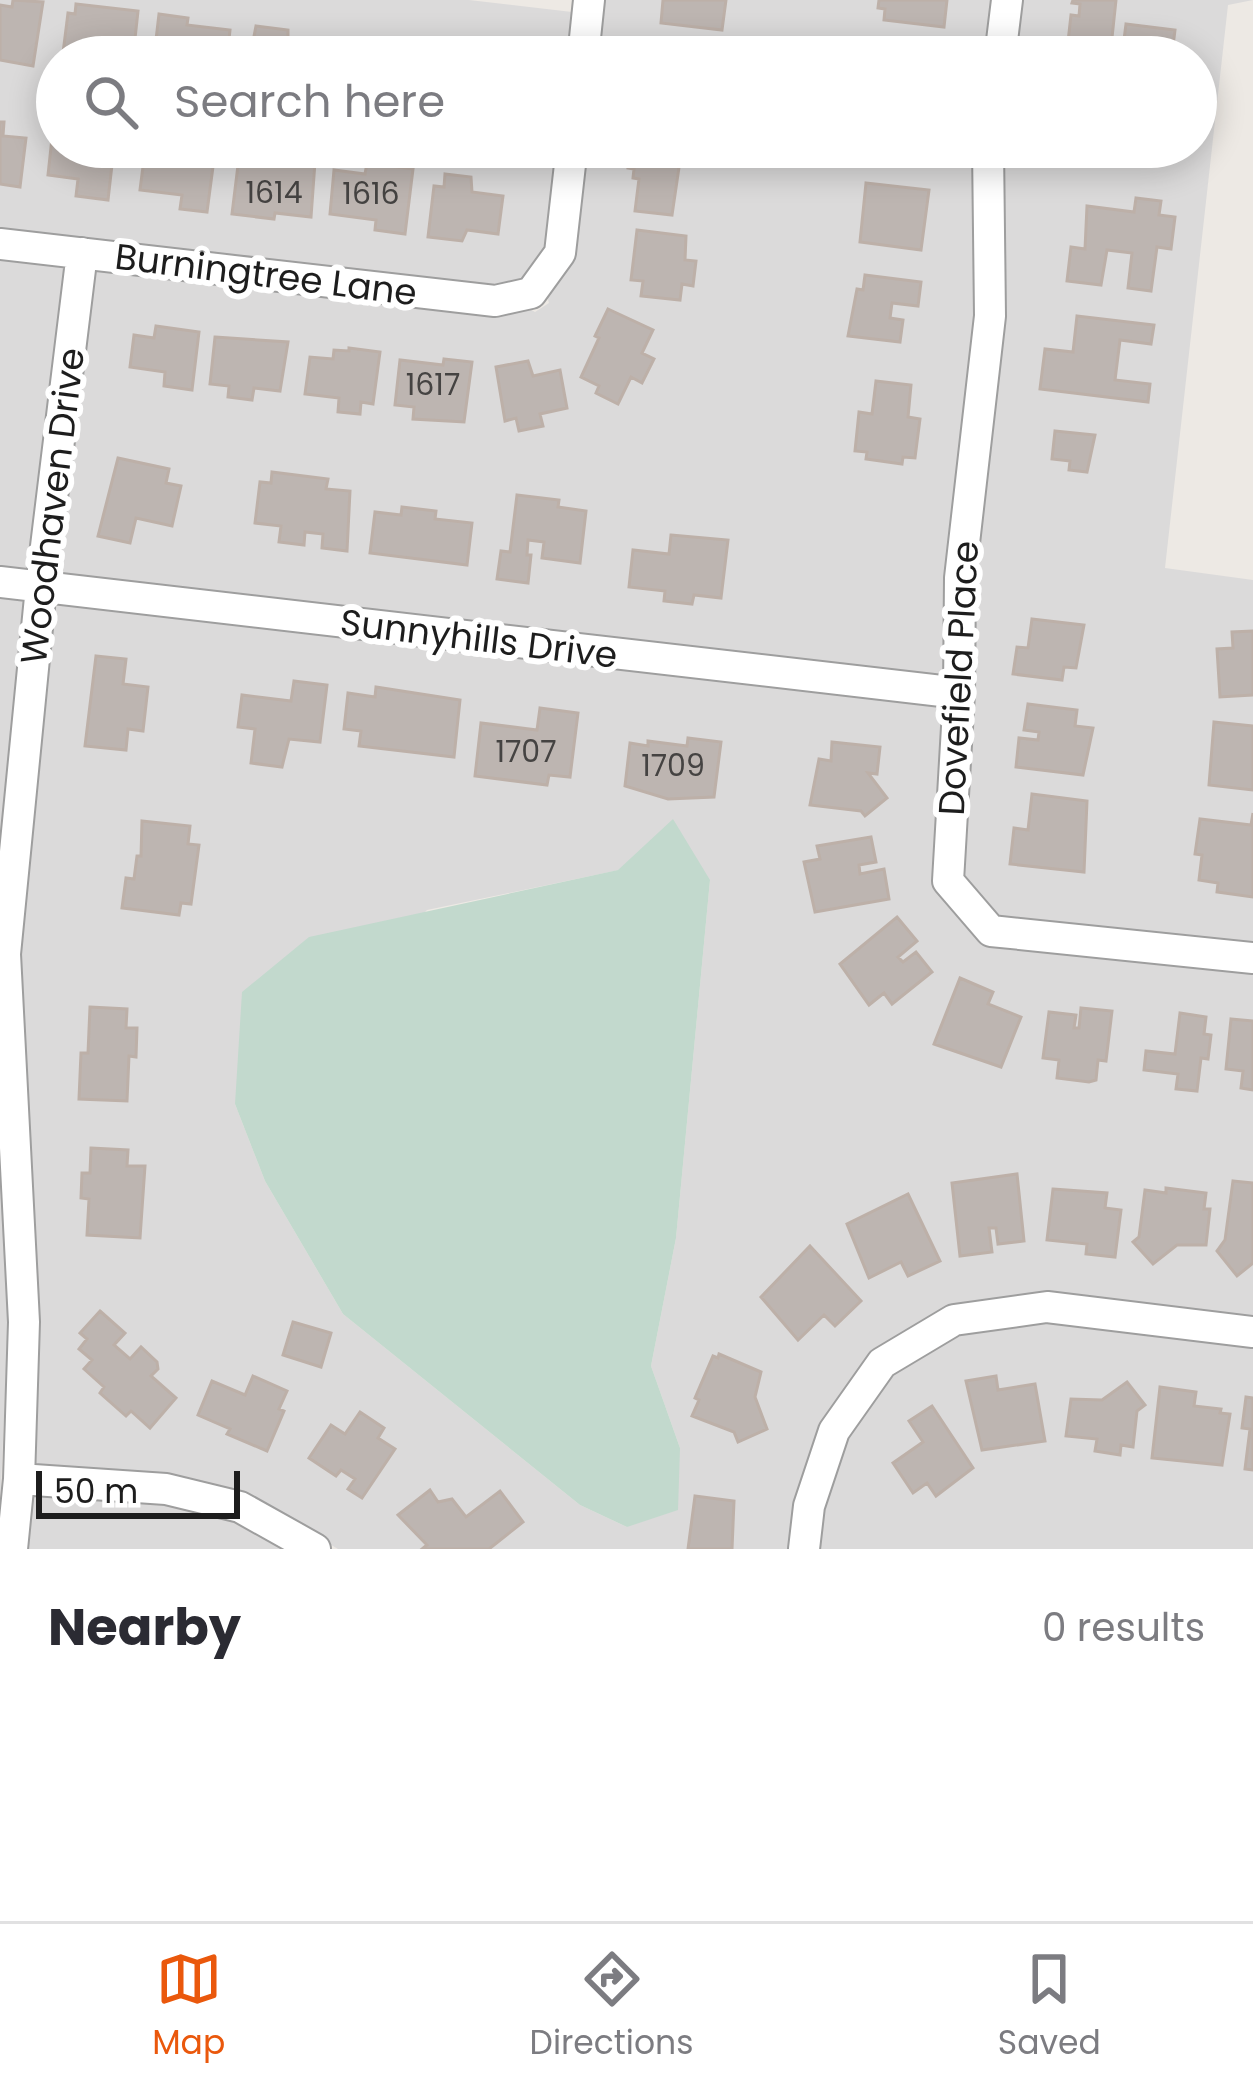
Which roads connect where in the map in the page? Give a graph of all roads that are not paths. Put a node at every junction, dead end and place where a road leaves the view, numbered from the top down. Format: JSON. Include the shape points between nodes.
{"nodes":[{"id":1,"x":589,"y":0,"type":"edge"},
{"id":2,"x":1007,"y":0,"type":"edge"},
{"id":3,"x":585,"y":36,"type":"edge"},
{"id":4,"x":1003,"y":36,"type":"edge"},
{"id":5,"x":570,"y":168,"type":"edge"},
{"id":6,"x":988,"y":168,"type":"edge"},
{"id":7,"x":0,"y":244,"type":"edge"},
{"id":8,"x":82,"y":253,"type":"junction"},
{"id":9,"x":0,"y":582,"type":"edge"},
{"id":10,"x":41,"y":587,"type":"junction"},
{"id":11,"x":959,"y":693,"type":"junction"},
{"id":12,"x":1253,"y":958,"type":"edge"},
{"id":13,"x":1253,"y":1332,"type":"edge"},
{"id":14,"x":20,"y":1479,"type":"junction"},
{"id":15,"x":12,"y":1549,"type":"edge"},
{"id":16,"x":315,"y":1549,"type":"edge"},
{"id":17,"x":804,"y":1549,"type":"edge"}],
"edges":[{"from":1,"to":3,"type":"street"},
{"from":2,"to":4,"type":"street"},
{"from":5,"to":8,"type":"street","name":"Burningtree Lane","via":[[560,253],[530,293],[495,301]]},
{"from":6,"to":11,"type":"street","name":"Dovefield Place","via":[[990,316],[960,578]]},
{"from":7,"to":8,"type":"street","name":"Burningtree Lane"},
{"from":8,"to":10,"type":"street","name":"Woodhaven Drive"},
{"from":9,"to":10,"type":"street","name":"Sunnyhills Drive"},
{"from":10,"to":11,"type":"street","name":"Sunnyhills Drive"},
{"from":10,"to":14,"type":"street","name":"Woodhaven Drive","via":[[5,954],[24,1322]]},
{"from":11,"to":12,"type":"street","name":"Dovefield Place","via":[[948,881],[991,931]]},
{"from":13,"to":17,"type":"street","via":[[1046,1307],[954,1320],[882,1363],[834,1431]]},
{"from":14,"to":15,"type":"street","name":"Woodhaven Drive"},
{"from":14,"to":16,"type":"street","via":[[166,1489],[240,1507]]}]}
